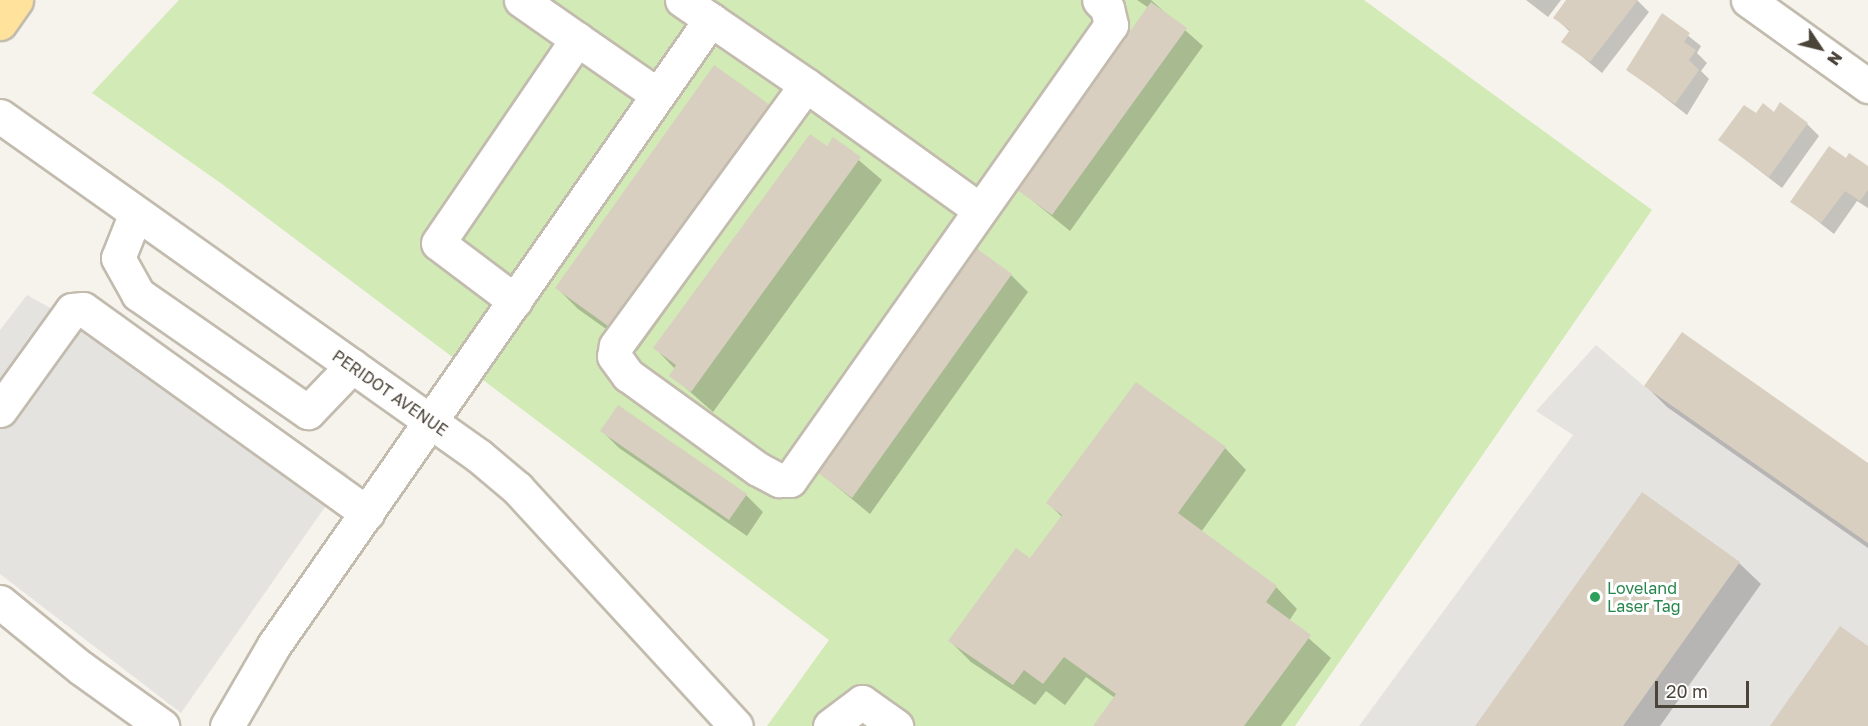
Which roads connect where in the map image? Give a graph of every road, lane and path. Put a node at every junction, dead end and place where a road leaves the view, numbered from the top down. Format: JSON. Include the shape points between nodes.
{"nodes":[{"id":1,"x":16,"y":0,"type":"edge"},
{"id":2,"x":521,"y":0,"type":"edge"},
{"id":3,"x":682,"y":0,"type":"edge"},
{"id":4,"x":1099,"y":0,"type":"edge"},
{"id":5,"x":1763,"y":4,"type":"edge"},
{"id":6,"x":711,"y":19,"type":"junction"},
{"id":7,"x":0,"y":23,"type":"edge"},
{"id":8,"x":577,"y":39,"type":"junction"},
{"id":9,"x":806,"y":85,"type":"junction"},
{"id":10,"x":1868,"y":86,"type":"edge"},
{"id":11,"x":658,"y":95,"type":"junction"},
{"id":12,"x":0,"y":116,"type":"edge"},
{"id":13,"x":980,"y":210,"type":"junction"},
{"id":14,"x":136,"y":213,"type":"junction"},
{"id":15,"x":515,"y":301,"type":"junction"},
{"id":16,"x":352,"y":366,"type":"junction"},
{"id":17,"x":0,"y":410,"type":"edge"},
{"id":18,"x":431,"y":422,"type":"junction"},
{"id":19,"x":367,"y":513,"type":"junction"},
{"id":20,"x":0,"y":602,"type":"edge"},
{"id":21,"x":734,"y":725,"type":"edge"},
{"id":22,"x":162,"y":726,"type":"edge"},
{"id":23,"x":227,"y":726,"type":"edge"},
{"id":24,"x":830,"y":726,"type":"edge"},
{"id":25,"x":896,"y":726,"type":"edge"}],
"edges":[{"from":1,"to":7,"type":"main road"},
{"from":2,"to":8,"type":"street"},
{"from":3,"to":6,"type":"street"},
{"from":4,"to":13,"type":"street","via":[[1107,8],[1111,25]]},
{"from":5,"to":10,"type":"street"},
{"from":6,"to":9,"type":"street"},
{"from":6,"to":11,"type":"street"},
{"from":8,"to":11,"type":"street"},
{"from":8,"to":15,"type":"street","via":[[438,243]]},
{"from":9,"to":13,"type":"street"},
{"from":9,"to":13,"type":"street","via":[[616,346],[614,356],[628,375],[758,469],[779,480],[790,480]]},
{"from":11,"to":15,"type":"street"},
{"from":12,"to":14,"type":"street","name":"PERIDOT AVENUE"},
{"from":14,"to":16,"type":"street","name":"PERIDOT AVENUE"},
{"from":14,"to":16,"type":"street","via":[[118,258],[138,294],[308,411]]},
{"from":15,"to":18,"type":"street"},
{"from":16,"to":18,"type":"street","name":"PERIDOT AVENUE"},
{"from":17,"to":19,"type":"street","via":[[72,310],[83,309]]},
{"from":18,"to":19,"type":"street"},
{"from":18,"to":21,"type":"street","name":"PERIDOT AVENUE","via":[[517,488]]},
{"from":19,"to":23,"type":"street","via":[[274,645]]},
{"from":20,"to":22,"type":"street","via":[[81,668]]},
{"from":24,"to":25,"type":"street","via":[[862,702]]}]}
